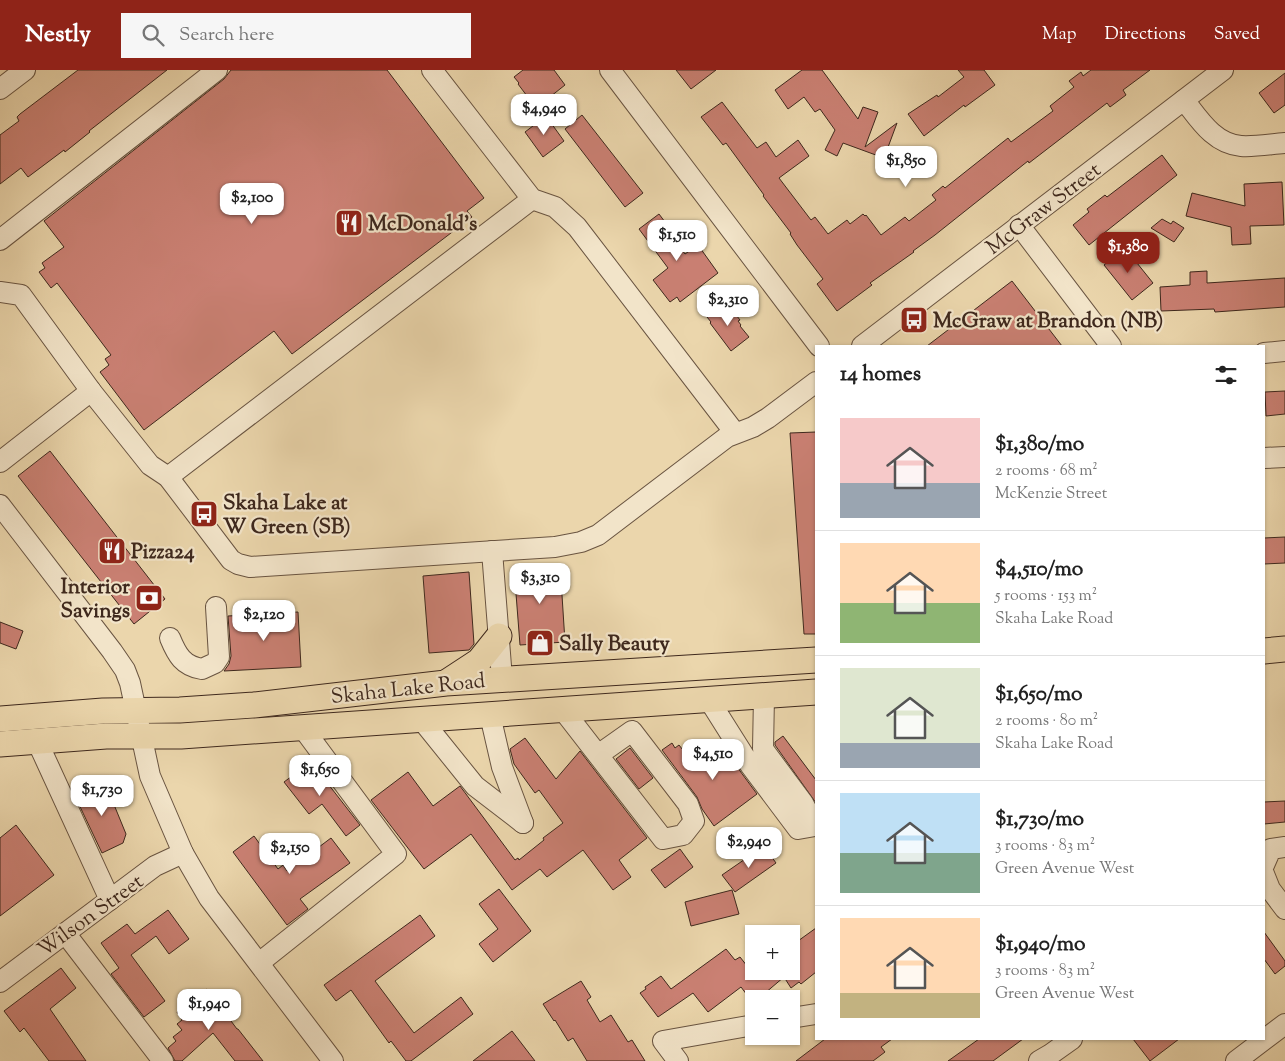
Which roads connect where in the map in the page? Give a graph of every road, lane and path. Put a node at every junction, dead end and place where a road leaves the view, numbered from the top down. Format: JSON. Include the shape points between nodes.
{"nodes":[{"id":1,"x":25,"y":70,"type":"edge"},
{"id":2,"x":217,"y":70,"type":"edge"},
{"id":3,"x":432,"y":70,"type":"edge"},
{"id":4,"x":610,"y":70,"type":"edge"},
{"id":5,"x":1223,"y":70,"type":"edge"},
{"id":6,"x":0,"y":89,"type":"edge"},
{"id":7,"x":1184,"y":100,"type":"junction"},
{"id":8,"x":1285,"y":143,"type":"edge"},
{"id":9,"x":532,"y":199,"type":"junction"},
{"id":10,"x":1020,"y":225,"type":"junction"},
{"id":11,"x":0,"y":240,"type":"edge"},
{"id":12,"x":0,"y":292,"type":"edge"},
{"id":13,"x":818,"y":345,"type":"edge"},
{"id":14,"x":863,"y":345,"type":"edge"},
{"id":15,"x":1110,"y":345,"type":"edge"},
{"id":16,"x":1285,"y":351,"type":"edge"},
{"id":17,"x":1265,"y":353,"type":"edge"},
{"id":18,"x":815,"y":383,"type":"edge"},
{"id":19,"x":91,"y":391,"type":"junction"},
{"id":20,"x":735,"y":433,"type":"junction"},
{"id":21,"x":1285,"y":457,"type":"edge"},
{"id":22,"x":1265,"y":458,"type":"edge"},
{"id":23,"x":0,"y":462,"type":"edge"},
{"id":24,"x":168,"y":477,"type":"junction"},
{"id":25,"x":3,"y":513,"type":"edge"},
{"id":26,"x":492,"y":551,"type":"junction"},
{"id":27,"x":216,"y":607,"type":"dead end"},
{"id":28,"x":499,"y":636,"type":"junction"},
{"id":29,"x":170,"y":638,"type":"dead end"},
{"id":30,"x":1285,"y":649,"type":"edge"},
{"id":31,"x":1265,"y":651,"type":"edge"},
{"id":32,"x":815,"y":660,"type":"edge"},
{"id":33,"x":502,"y":679,"type":"junction"},
{"id":34,"x":446,"y":682,"type":"junction"},
{"id":35,"x":815,"y":692,"type":"edge"},
{"id":36,"x":764,"y":696,"type":"junction"},
{"id":37,"x":704,"y":700,"type":"junction"},
{"id":38,"x":563,"y":710,"type":"junction"},
{"id":39,"x":136,"y":711,"type":"junction"},
{"id":40,"x":490,"y":714,"type":"junction"},
{"id":41,"x":0,"y":719,"type":"edge"},
{"id":42,"x":422,"y":719,"type":"junction"},
{"id":43,"x":295,"y":728,"type":"junction"},
{"id":44,"x":141,"y":736,"type":"junction"},
{"id":45,"x":37,"y":741,"type":"junction"},
{"id":46,"x":0,"y":744,"type":"edge"},
{"id":47,"x":598,"y":755,"type":"junction"},
{"id":48,"x":1285,"y":848,"type":"edge"},
{"id":49,"x":183,"y":853,"type":"junction"},
{"id":50,"x":1265,"y":863,"type":"edge"},
{"id":51,"x":1266,"y":886,"type":"edge"},
{"id":52,"x":110,"y":900,"type":"junction"},
{"id":53,"x":1285,"y":909,"type":"edge"},
{"id":54,"x":65,"y":933,"type":"junction"},
{"id":55,"x":259,"y":963,"type":"junction"},
{"id":56,"x":0,"y":982,"type":"edge"},
{"id":57,"x":815,"y":1014,"type":"edge"},
{"id":58,"x":800,"y":1017,"type":"edge"},
{"id":59,"x":1285,"y":1024,"type":"edge"},
{"id":60,"x":745,"y":1027,"type":"edge"},
{"id":61,"x":1265,"y":1039,"type":"edge"},
{"id":62,"x":1071,"y":1040,"type":"edge"},
{"id":63,"x":1264,"y":1040,"type":"edge"},
{"id":64,"x":163,"y":1061,"type":"edge"},
{"id":65,"x":334,"y":1061,"type":"edge"},
{"id":66,"x":678,"y":1061,"type":"edge"},
{"id":67,"x":1039,"y":1061,"type":"edge"},
{"id":68,"x":1236,"y":1061,"type":"edge"}],
"edges":[{"from":1,"to":6,"type":"street"},
{"from":2,"to":11,"type":"street"},
{"from":3,"to":9,"type":"street"},
{"from":4,"to":13,"type":"street"},
{"from":5,"to":7,"type":"street","name":"McGraw Street"},
{"from":7,"to":8,"type":"street","via":[[1210,132],[1224,142],[1240,146]]},
{"from":7,"to":10,"type":"street","name":"McGraw Street"},
{"from":9,"to":20,"type":"street","via":[[556,207],[577,227]]},
{"from":9,"to":24,"type":"street"},
{"from":10,"to":14,"type":"street","name":"McGraw Street"},
{"from":10,"to":15,"type":"street"},
{"from":12,"to":19,"type":"street","via":[[21,294]]},
{"from":16,"to":17,"type":"street"},
{"from":18,"to":20,"type":"street","via":[[768,418]]},
{"from":19,"to":23,"type":"street"},
{"from":19,"to":24,"type":"street","via":[[150,465]]},
{"from":20,"to":26,"type":"street","via":[[598,535],[555,547]]},
{"from":21,"to":22,"type":"street"},
{"from":24,"to":26,"type":"street","via":[[231,560],[244,566]]},
{"from":25,"to":39,"type":"street","via":[[112,651],[130,684]]},
{"from":26,"to":28,"type":"street"},
{"from":27,"to":29,"type":"street","via":[[218,657],[215,662],[202,669],[188,665],[177,655]]},
{"from":28,"to":33,"type":"street"},
{"from":28,"to":34,"type":"main road","via":[[479,661]]},
{"from":30,"to":31,"type":"main road"},
{"from":32,"to":33,"type":"main road","name":"Skaha Lake Road"},
{"from":33,"to":34,"type":"main road","name":"Skaha Lake Road"},
{"from":33,"to":37,"type":"main road","via":[[517,690],[544,694],[656,688]]},
{"from":33,"to":43,"type":"main road","via":[[496,692],[485,698],[408,704]]},
{"from":34,"to":39,"type":"main road","name":"Skaha Lake Road","via":[[254,705]]},
{"from":35,"to":36,"type":"main road","name":"Skaha Lake Road"},
{"from":36,"to":37,"type":"main road","name":"Skaha Lake Road"},
{"from":36,"to":37,"type":"street","via":[[762,749],[803,803],[815,826],[798,829]]},
{"from":37,"to":38,"type":"main road","name":"Skaha Lake Road"},
{"from":38,"to":40,"type":"main road","name":"Skaha Lake Road"},
{"from":38,"to":47,"type":"street"},
{"from":39,"to":41,"type":"main road","name":"Skaha Lake Road"},
{"from":39,"to":44,"type":"street"},
{"from":40,"to":42,"type":"main road","name":"Skaha Lake Road"},
{"from":40,"to":42,"type":"street","via":[[502,767],[523,823],[475,786]]},
{"from":42,"to":43,"type":"main road","name":"Skaha Lake Road"},
{"from":43,"to":44,"type":"main road","name":"Skaha Lake Road"},
{"from":43,"to":55,"type":"street","via":[[396,854]]},
{"from":44,"to":45,"type":"main road","name":"Skaha Lake Road"},
{"from":44,"to":49,"type":"street","via":[[150,776]]},
{"from":45,"to":46,"type":"main road","name":"Skaha Lake Road"},
{"from":45,"to":52,"type":"street"},
{"from":47,"to":47,"type":"street","via":[[663,839],[682,835],[694,821],[688,804],[632,731]]},
{"from":48,"to":50,"type":"street","via":[[1271,848]]},
{"from":49,"to":52,"type":"street","name":"Wilson Street","via":[[155,866]]},
{"from":49,"to":55,"type":"street","via":[[209,898]]},
{"from":51,"to":53,"type":"street"},
{"from":52,"to":54,"type":"street","name":"Wilson Street"},
{"from":54,"to":56,"type":"street","name":"Wilson Street"},
{"from":54,"to":64,"type":"street"},
{"from":55,"to":65,"type":"street"},
{"from":57,"to":58,"type":"street"},
{"from":59,"to":61,"type":"street"},
{"from":60,"to":66,"type":"street","via":[[663,1041]]},
{"from":62,"to":67,"type":"street"},
{"from":63,"to":68,"type":"street"}]}
